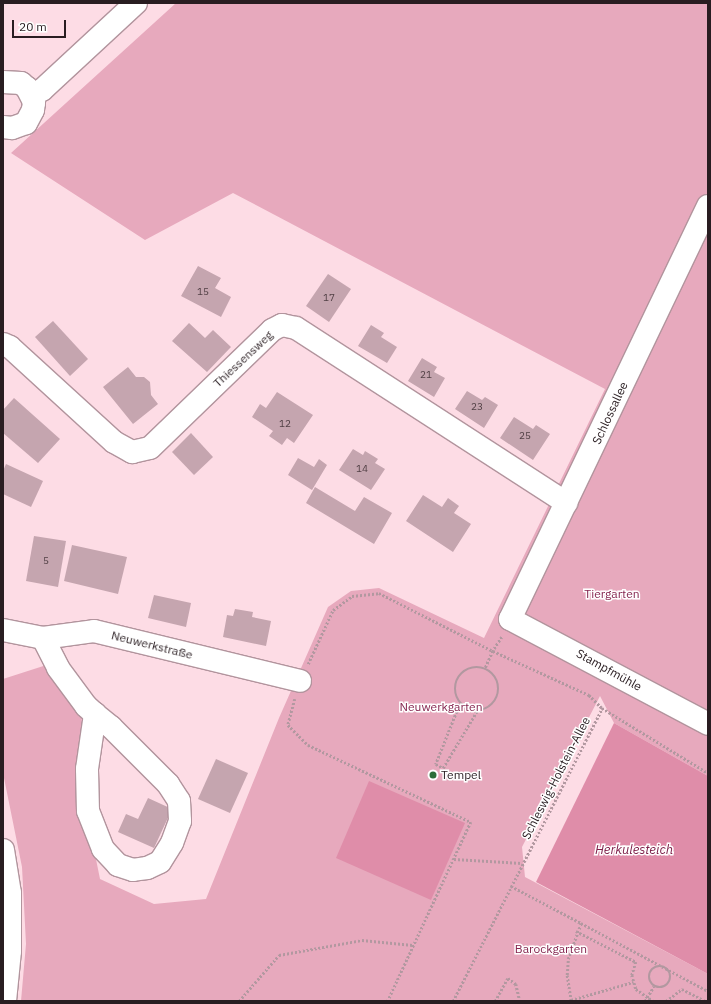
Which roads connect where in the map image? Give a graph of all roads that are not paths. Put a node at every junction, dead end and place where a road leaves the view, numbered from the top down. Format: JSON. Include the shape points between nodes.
{"nodes":[{"id":1,"x":136,"y":3,"type":"edge"},
{"id":2,"x":3,"y":82,"type":"edge"},
{"id":3,"x":32,"y":95,"type":"junction"},
{"id":4,"x":3,"y":127,"type":"edge"},
{"id":5,"x":708,"y":206,"type":"edge"},
{"id":6,"x":3,"y":344,"type":"edge"},
{"id":7,"x":566,"y":503,"type":"junction"},
{"id":8,"x":510,"y":619,"type":"joint"},
{"id":9,"x":3,"y":630,"type":"edge"},
{"id":10,"x":43,"y":638,"type":"junction"},
{"id":11,"x":300,"y":680,"type":"road end"},
{"id":12,"x":95,"y":714,"type":"junction"},
{"id":13,"x":708,"y":724,"type":"edge"},
{"id":14,"x":3,"y":850,"type":"edge"},
{"id":15,"x":6,"y":892,"type":"edge"},
{"id":16,"x":6,"y":1001,"type":"edge"}],
"edges":[{"from":1,"to":3,"type":"street","via":[[42,90]]},
{"from":2,"to":3,"type":"street","via":[[21,83]]},
{"from":3,"to":4,"type":"street","via":[[33,110],[26,122],[12,128]]},
{"from":5,"to":7,"type":"street","name":"Schlossallee"},
{"from":6,"to":7,"type":"street","name":"Thiessensweg","via":[[10,347],[114,442],[132,452],[150,448],[272,330],[282,325],[296,328]]},
{"from":7,"to":8,"type":"street","name":"Schlossallee"},
{"from":8,"to":13,"type":"street","name":"Stampfmühle"},
{"from":9,"to":10,"type":"street","name":"Neuwerkstraße"},
{"from":10,"to":11,"type":"street","name":"Neuwerkstraße","via":[[94,631]]},
{"from":10,"to":12,"type":"street","via":[[58,668]]},
{"from":12,"to":12,"type":"street","via":[[168,784],[179,801],[180,821],[172,843],[160,862],[147,868],[133,870],[118,865],[103,849],[88,812],[87,769]]},
{"from":14,"to":15,"type":"street"},
{"from":15,"to":16,"type":"street","via":[[10,951]]}]}
